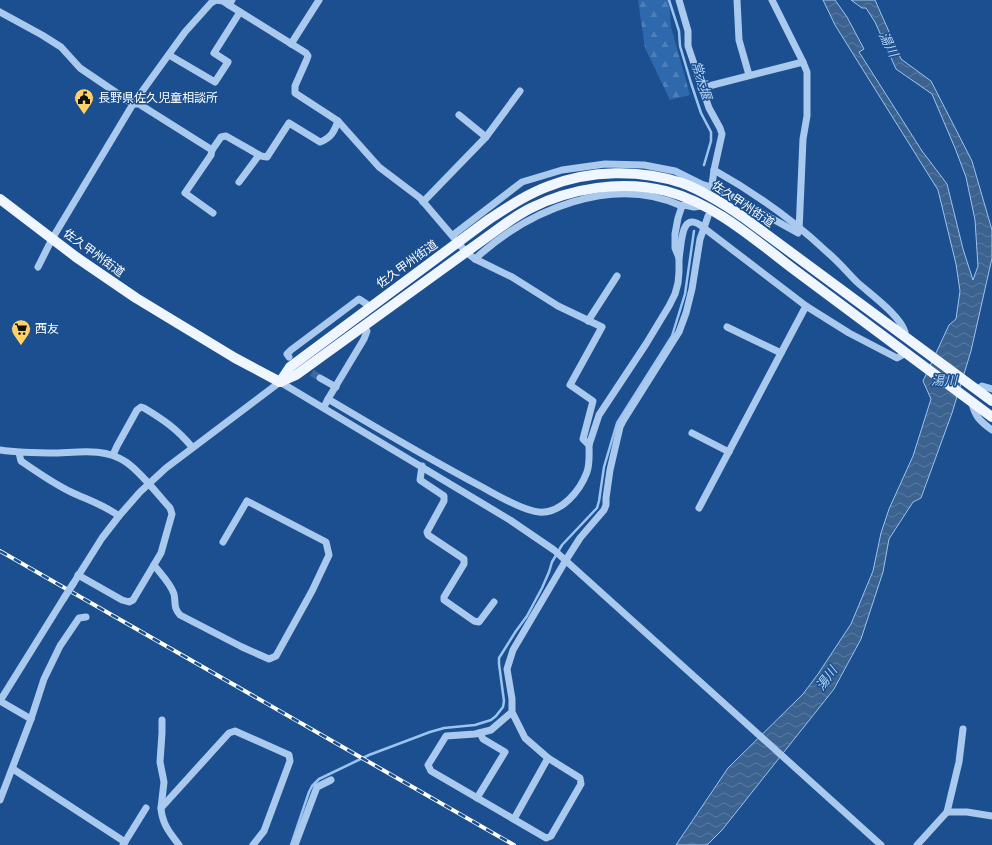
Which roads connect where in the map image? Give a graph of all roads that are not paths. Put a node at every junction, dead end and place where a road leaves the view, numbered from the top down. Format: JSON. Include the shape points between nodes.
{"nodes":[{"id":1,"x":216,"y":0,"type":"edge"},
{"id":2,"x":319,"y":0,"type":"edge"},
{"id":3,"x":679,"y":0,"type":"edge"},
{"id":4,"x":737,"y":0,"type":"edge"},
{"id":5,"x":772,"y":0,"type":"edge"},
{"id":6,"x":231,"y":2,"type":"edge"},
{"id":7,"x":0,"y":12,"type":"edge"},
{"id":8,"x":240,"y":12,"type":"junction"},
{"id":9,"x":291,"y":44,"type":"junction"},
{"id":10,"x":169,"y":54,"type":"junction"},
{"id":11,"x":803,"y":62,"type":"junction"},
{"id":12,"x":749,"y":75,"type":"junction"},
{"id":13,"x":701,"y":88,"type":"junction"},
{"id":14,"x":520,"y":91,"type":"dead end"},
{"id":15,"x":133,"y":104,"type":"junction"},
{"id":16,"x":459,"y":115,"type":"dead end"},
{"id":17,"x":338,"y":121,"type":"junction"},
{"id":18,"x":486,"y":137,"type":"junction"},
{"id":19,"x":212,"y":150,"type":"junction"},
{"id":20,"x":259,"y":155,"type":"junction"},
{"id":21,"x":714,"y":170,"type":"junction"},
{"id":22,"x":238,"y":182,"type":"dead end"},
{"id":23,"x":712,"y":185,"type":"dead end"},
{"id":24,"x":700,"y":187,"type":"junction"},
{"id":25,"x":0,"y":200,"type":"edge"},
{"id":26,"x":424,"y":202,"type":"junction"},
{"id":27,"x":682,"y":206,"type":"junction"},
{"id":28,"x":704,"y":206,"type":"junction"},
{"id":29,"x":213,"y":213,"type":"dead end"},
{"id":30,"x":708,"y":216,"type":"dead end"},
{"id":31,"x":704,"y":228,"type":"junction"},
{"id":32,"x":799,"y":228,"type":"junction"},
{"id":33,"x":52,"y":239,"type":"junction"},
{"id":34,"x":456,"y":239,"type":"junction"},
{"id":35,"x":466,"y":252,"type":"junction"},
{"id":36,"x":679,"y":258,"type":"junction"},
{"id":37,"x":475,"y":259,"type":"junction"},
{"id":38,"x":38,"y":267,"type":"dead end"},
{"id":39,"x":617,"y":276,"type":"dead end"},
{"id":40,"x":806,"y":306,"type":"junction"},
{"id":41,"x":371,"y":307,"type":"junction"},
{"id":42,"x":588,"y":321,"type":"junction"},
{"id":43,"x":363,"y":326,"type":"junction"},
{"id":44,"x":727,"y":327,"type":"dead end"},
{"id":45,"x":902,"y":335,"type":"junction"},
{"id":46,"x":781,"y":354,"type":"junction"},
{"id":47,"x":908,"y":354,"type":"junction"},
{"id":48,"x":289,"y":357,"type":"dead end"},
{"id":49,"x":320,"y":378,"type":"tunnel mouth"},
{"id":50,"x":280,"y":382,"type":"junction"},
{"id":51,"x":336,"y":387,"type":"junction"},
{"id":52,"x":992,"y":389,"type":"edge"},
{"id":53,"x":977,"y":390,"type":"junction"},
{"id":54,"x":328,"y":400,"type":"junction"},
{"id":55,"x":968,"y":400,"type":"junction"},
{"id":56,"x":992,"y":401,"type":"edge"},
{"id":57,"x":324,"y":407,"type":"junction"},
{"id":58,"x":992,"y":418,"type":"edge"},
{"id":59,"x":992,"y":430,"type":"edge"},
{"id":60,"x":692,"y":433,"type":"dead end"},
{"id":61,"x":589,"y":445,"type":"junction"},
{"id":62,"x":192,"y":447,"type":"junction"},
{"id":63,"x":0,"y":450,"type":"edge"},
{"id":64,"x":729,"y":452,"type":"junction"},
{"id":65,"x":20,"y":453,"type":"junction"},
{"id":66,"x":113,"y":455,"type":"junction"},
{"id":67,"x":422,"y":466,"type":"junction"},
{"id":68,"x":148,"y":484,"type":"junction"},
{"id":69,"x":699,"y":508,"type":"dead end"},
{"id":70,"x":118,"y":516,"type":"junction"},
{"id":71,"x":223,"y":542,"type":"dead end"},
{"id":72,"x":564,"y":558,"type":"junction"},
{"id":73,"x":154,"y":565,"type":"junction"},
{"id":74,"x":78,"y":575,"type":"junction"},
{"id":75,"x":494,"y":602,"type":"dead end"},
{"id":76,"x":86,"y":617,"type":"dead end"},
{"id":77,"x":0,"y":701,"type":"edge"},
{"id":78,"x":512,"y":712,"type":"junction"},
{"id":79,"x":32,"y":719,"type":"junction"},
{"id":80,"x":162,"y":720,"type":"dead end"},
{"id":81,"x":963,"y":729,"type":"dead end"},
{"id":82,"x":480,"y":733,"type":"junction"},
{"id":83,"x":548,"y":758,"type":"junction"},
{"id":84,"x":13,"y":770,"type":"junction"},
{"id":85,"x":331,"y":780,"type":"dead end"},
{"id":86,"x":477,"y":798,"type":"junction"},
{"id":87,"x":0,"y":800,"type":"edge"},
{"id":88,"x":146,"y":808,"type":"dead end"},
{"id":89,"x":161,"y":808,"type":"junction"},
{"id":90,"x":947,"y":812,"type":"junction"},
{"id":91,"x":992,"y":816,"type":"edge"},
{"id":92,"x":514,"y":819,"type":"junction"},
{"id":93,"x":124,"y":843,"type":"edge"},
{"id":94,"x":179,"y":845,"type":"edge"},
{"id":95,"x":253,"y":845,"type":"edge"},
{"id":96,"x":295,"y":845,"type":"edge"},
{"id":97,"x":881,"y":845,"type":"edge"},
{"id":98,"x":917,"y":845,"type":"edge"}],
"edges":[{"from":1,"to":6,"type":"street"},
{"from":1,"to":10,"type":"street","via":[[185,32]]},
{"from":2,"to":9,"type":"street"},
{"from":3,"to":13,"type":"street","via":[[688,31],[688,46]]},
{"from":4,"to":12,"type":"street","via":[[739,40]]},
{"from":5,"to":11,"type":"street"},
{"from":6,"to":8,"type":"street"},
{"from":7,"to":15,"type":"street","via":[[61,47],[80,68]]},
{"from":8,"to":9,"type":"street"},
{"from":8,"to":10,"type":"street","via":[[214,53],[228,62],[215,82]]},
{"from":9,"to":17,"type":"street","via":[[308,56],[295,86],[295,93]]},
{"from":10,"to":15,"type":"street"},
{"from":11,"to":12,"type":"street"},
{"from":11,"to":32,"type":"street","via":[[807,72],[807,116],[803,139]]},
{"from":12,"to":13,"type":"street"},
{"from":13,"to":21,"type":"street","via":[[722,134]]},
{"from":14,"to":18,"type":"street"},
{"from":15,"to":19,"type":"street","via":[[139,104]]},
{"from":15,"to":33,"type":"street"},
{"from":16,"to":18,"type":"street"},
{"from":17,"to":20,"type":"street","via":[[334,132],[320,142],[289,123],[267,157]]},
{"from":17,"to":26,"type":"street","via":[[379,168]]},
{"from":18,"to":26,"type":"street"},
{"from":19,"to":20,"type":"street","via":[[221,137],[226,136]]},
{"from":19,"to":29,"type":"street","via":[[185,193]]},
{"from":20,"to":22,"type":"street"},
{"from":21,"to":23,"type":"street"},
{"from":21,"to":32,"type":"street","via":[[776,208]]},
{"from":24,"to":32,"type":"street","via":[[718,189],[796,233]]},
{"from":24,"to":34,"type":"main road","name":"佐久甲州街道","via":[[640,175],[604,174],[575,179],[522,198]]},
{"from":24,"to":34,"type":"street","via":[[674,171],[644,165],[605,164],[562,170],[522,182]]},
{"from":24,"to":45,"type":"main road","name":"佐久甲州街道"},
{"from":25,"to":33,"type":"main road","name":"佐久甲州街道"},
{"from":26,"to":34,"type":"street"},
{"from":27,"to":28,"type":"street"},
{"from":27,"to":36,"type":"street","via":[[675,234]]},
{"from":27,"to":37,"type":"street","via":[[669,200],[632,194],[613,194],[585,199],[520,225]]},
{"from":28,"to":35,"type":"main road","name":"佐久甲州街道","via":[[675,193],[654,188],[621,186],[583,190],[531,208]]},
{"from":28,"to":47,"type":"main road","name":"佐久甲州街道"},
{"from":30,"to":31,"type":"street"},
{"from":31,"to":36,"type":"street","via":[[693,222],[683,228]]},
{"from":31,"to":40,"type":"street"},
{"from":31,"to":72,"type":"street","via":[[692,289],[679,332],[623,421],[610,470],[604,510]]},
{"from":32,"to":45,"type":"street","via":[[882,302],[903,326],[905,332]]},
{"from":33,"to":38,"type":"street"},
{"from":33,"to":50,"type":"main road","name":"佐久甲州街道","via":[[136,298]]},
{"from":34,"to":35,"type":"street"},
{"from":34,"to":41,"type":"main road","name":"佐久甲州街道"},
{"from":35,"to":37,"type":"street"},
{"from":35,"to":43,"type":"main road","name":"佐久甲州街道"},
{"from":36,"to":61,"type":"street","via":[[678,283],[670,306],[599,415]]},
{"from":37,"to":42,"type":"street","via":[[512,277],[558,306]]},
{"from":39,"to":42,"type":"street"},
{"from":40,"to":46,"type":"street"},
{"from":40,"to":47,"type":"street","via":[[848,333],[897,358]]},
{"from":41,"to":48,"type":"street","via":[[359,299],[291,350]]},
{"from":41,"to":50,"type":"main road","name":"佐久甲州街道","via":[[290,367]]},
{"from":42,"to":61,"type":"street","via":[[602,327],[570,385],[593,401],[583,439]]},
{"from":43,"to":50,"type":"main road","name":"佐久甲州街道","via":[[296,375]]},
{"from":43,"to":51,"type":"street","via":[[367,331],[364,338]]},
{"from":44,"to":46,"type":"street"},
{"from":45,"to":53,"type":"main road","name":"佐久甲州街道"},
{"from":46,"to":64,"type":"street"},
{"from":47,"to":55,"type":"main road","name":"佐久甲州街道"},
{"from":49,"to":51,"type":"street"},
{"from":50,"to":57,"type":"street"},
{"from":50,"to":62,"type":"street"},
{"from":51,"to":54,"type":"street"},
{"from":52,"to":53,"type":"street","via":[[982,386]]},
{"from":53,"to":56,"type":"main road","name":"佐久甲州街道"},
{"from":54,"to":57,"type":"street"},
{"from":54,"to":61,"type":"street","via":[[440,466],[512,502],[539,512],[554,510],[577,491],[587,472]]},
{"from":55,"to":58,"type":"main road","name":"佐久甲州街道"},
{"from":55,"to":59,"type":"street","via":[[978,418]]},
{"from":57,"to":67,"type":"street"},
{"from":60,"to":64,"type":"street"},
{"from":62,"to":66,"type":"street","via":[[167,422],[141,407]]},
{"from":62,"to":68,"type":"street"},
{"from":63,"to":65,"type":"street"},
{"from":64,"to":69,"type":"street"},
{"from":65,"to":66,"type":"street","via":[[98,452]]},
{"from":65,"to":70,"type":"street","via":[[21,461],[41,475]]},
{"from":66,"to":68,"type":"street","via":[[135,470]]},
{"from":67,"to":72,"type":"street","via":[[510,520]]},
{"from":67,"to":75,"type":"street","via":[[420,480],[444,496],[444,501],[427,532],[428,535],[464,559],[464,564],[444,600],[479,622]]},
{"from":68,"to":70,"type":"street"},
{"from":68,"to":73,"type":"street","via":[[170,508],[172,514],[161,553]]},
{"from":70,"to":74,"type":"street"},
{"from":71,"to":73,"type":"street","via":[[246,501],[326,542],[329,555],[312,591],[276,656],[269,659],[180,615],[176,610],[174,593]]},
{"from":72,"to":78,"type":"street","via":[[513,650],[508,669]]},
{"from":72,"to":97,"type":"street"},
{"from":73,"to":74,"type":"street","via":[[133,600],[129,602]]},
{"from":74,"to":77,"type":"street","bridge":true},
{"from":76,"to":79,"type":"street","via":[[79,618],[60,646],[44,679]]},
{"from":77,"to":79,"type":"street"},
{"from":78,"to":82,"type":"street","via":[[491,730]]},
{"from":78,"to":83,"type":"street","via":[[525,738]]},
{"from":79,"to":84,"type":"street"},
{"from":80,"to":89,"type":"street","via":[[160,762],[164,782]]},
{"from":81,"to":90,"type":"street"},
{"from":82,"to":86,"type":"street","via":[[483,739],[505,752]]},
{"from":82,"to":86,"type":"street","via":[[446,736],[428,765],[431,771]]},
{"from":83,"to":92,"type":"street"},
{"from":83,"to":92,"type":"street","via":[[580,778],[582,784],[551,836],[546,838]]},
{"from":84,"to":87,"type":"street"},
{"from":84,"to":93,"type":"street"},
{"from":85,"to":96,"type":"street","via":[[317,787]]},
{"from":86,"to":92,"type":"street"},
{"from":88,"to":93,"type":"street"},
{"from":89,"to":94,"type":"street","via":[[166,828]]},
{"from":89,"to":95,"type":"street","via":[[229,733],[235,731],[289,755],[290,761],[264,831]]},
{"from":90,"to":91,"type":"street"},
{"from":90,"to":98,"type":"street"}]}
